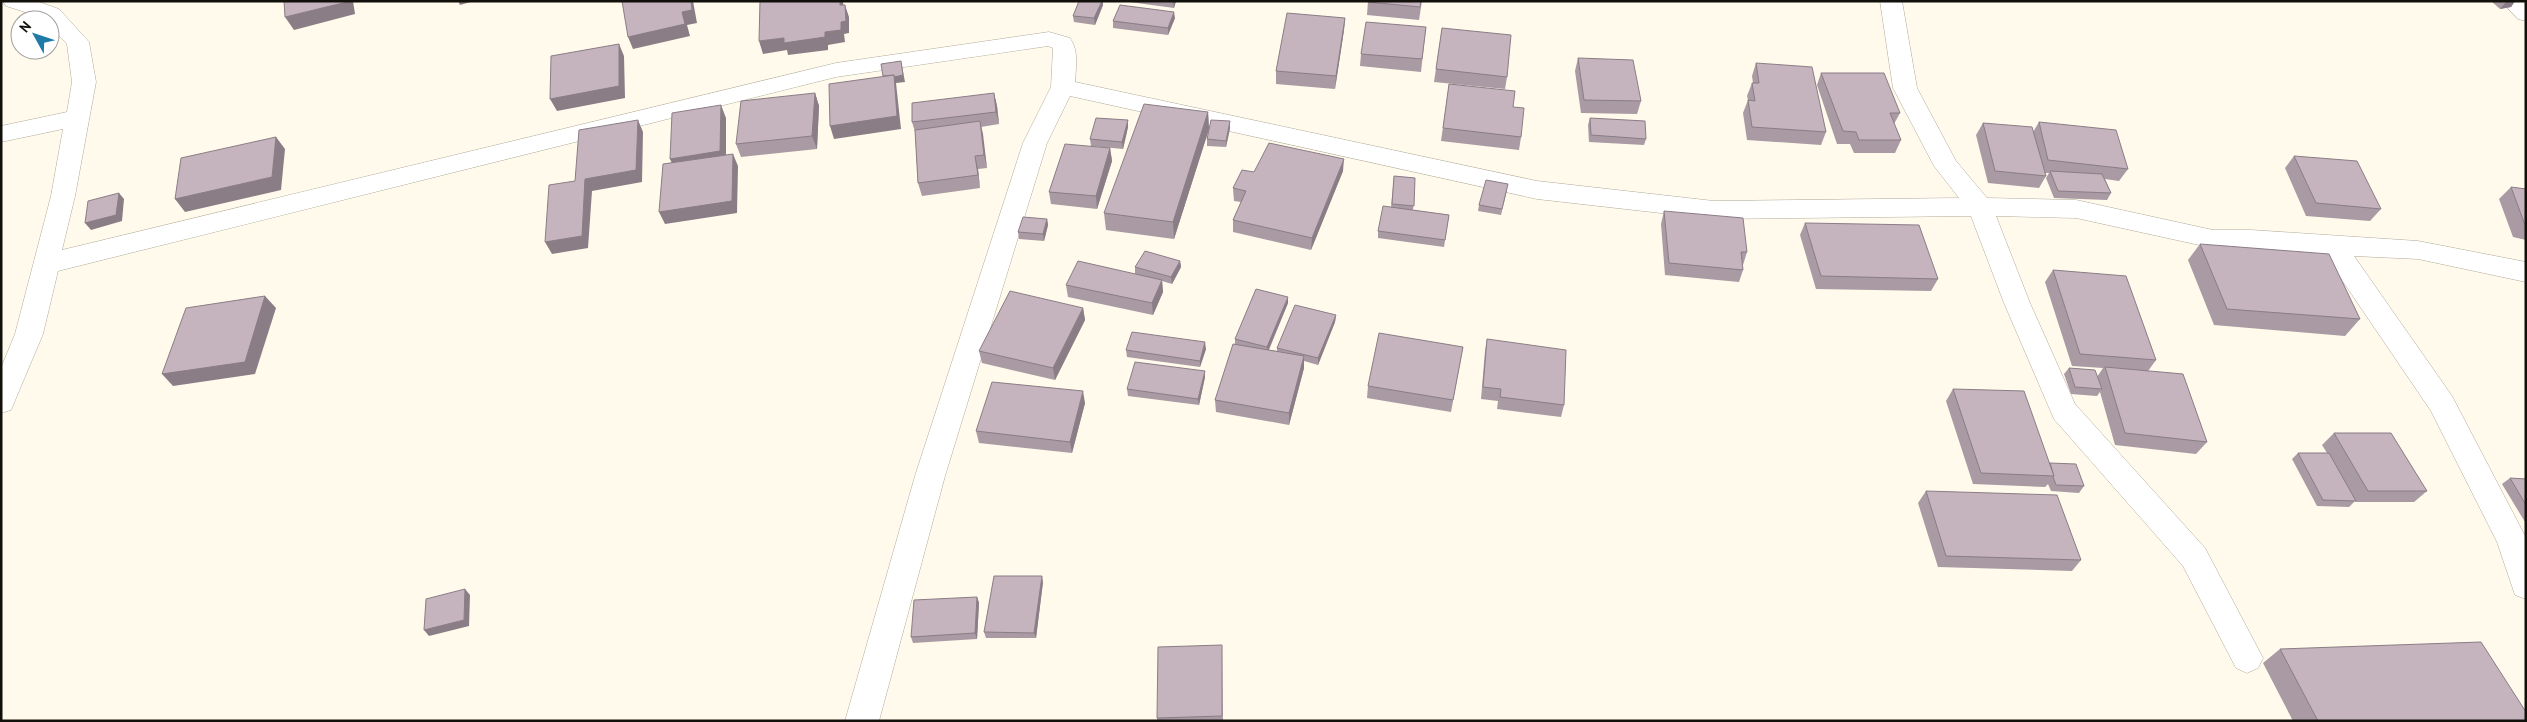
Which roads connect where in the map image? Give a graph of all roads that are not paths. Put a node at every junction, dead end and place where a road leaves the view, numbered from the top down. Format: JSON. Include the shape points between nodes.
{"nodes":[{"id":1,"x":14,"y":1,"type":"edge"},
{"id":2,"x":1891,"y":1,"type":"edge"},
{"id":3,"x":2512,"y":1,"type":"edge"},
{"id":4,"x":2526,"y":14,"type":"edge"},
{"id":5,"x":1063,"y":87,"type":"junction"},
{"id":6,"x":77,"y":118,"type":"junction"},
{"id":7,"x":1,"y":134,"type":"edge"},
{"id":8,"x":1980,"y":206,"type":"junction"},
{"id":9,"x":2333,"y":246,"type":"junction"},
{"id":10,"x":46,"y":264,"type":"junction"},
{"id":11,"x":2526,"y":272,"type":"edge"},
{"id":12,"x":1,"y":402,"type":"edge"},
{"id":13,"x":2526,"y":585,"type":"edge"},
{"id":14,"x":2247,"y":658,"type":"dead end"},
{"id":15,"x":862,"y":721,"type":"edge"}],
"edges":[{"from":1,"to":6,"type":"street","via":[[51,14],[78,42],[84,82]]},
{"from":2,"to":8,"type":"street","via":[[1905,88],[1946,166]]},
{"from":3,"to":4,"type":"street"},
{"from":5,"to":8,"type":"street","via":[[1537,190],[1621,202],[1714,210]]},
{"from":5,"to":10,"type":"street","via":[[1066,51],[1062,44],[1049,39],[836,70]]},
{"from":5,"to":15,"type":"street","via":[[1035,142],[930,476]]},
{"from":6,"to":7,"type":"street"},
{"from":6,"to":10,"type":"street","via":[[63,196]]},
{"from":8,"to":9,"type":"street","via":[[2076,209],[2213,239]]},
{"from":8,"to":14,"type":"street","via":[[2017,303],[2064,411],[2194,558]]},
{"from":9,"to":11,"type":"street","via":[[2418,250]]},
{"from":9,"to":13,"type":"street","via":[[2442,404],[2512,541]]},
{"from":10,"to":12,"type":"street","via":[[29,334]]}]}
